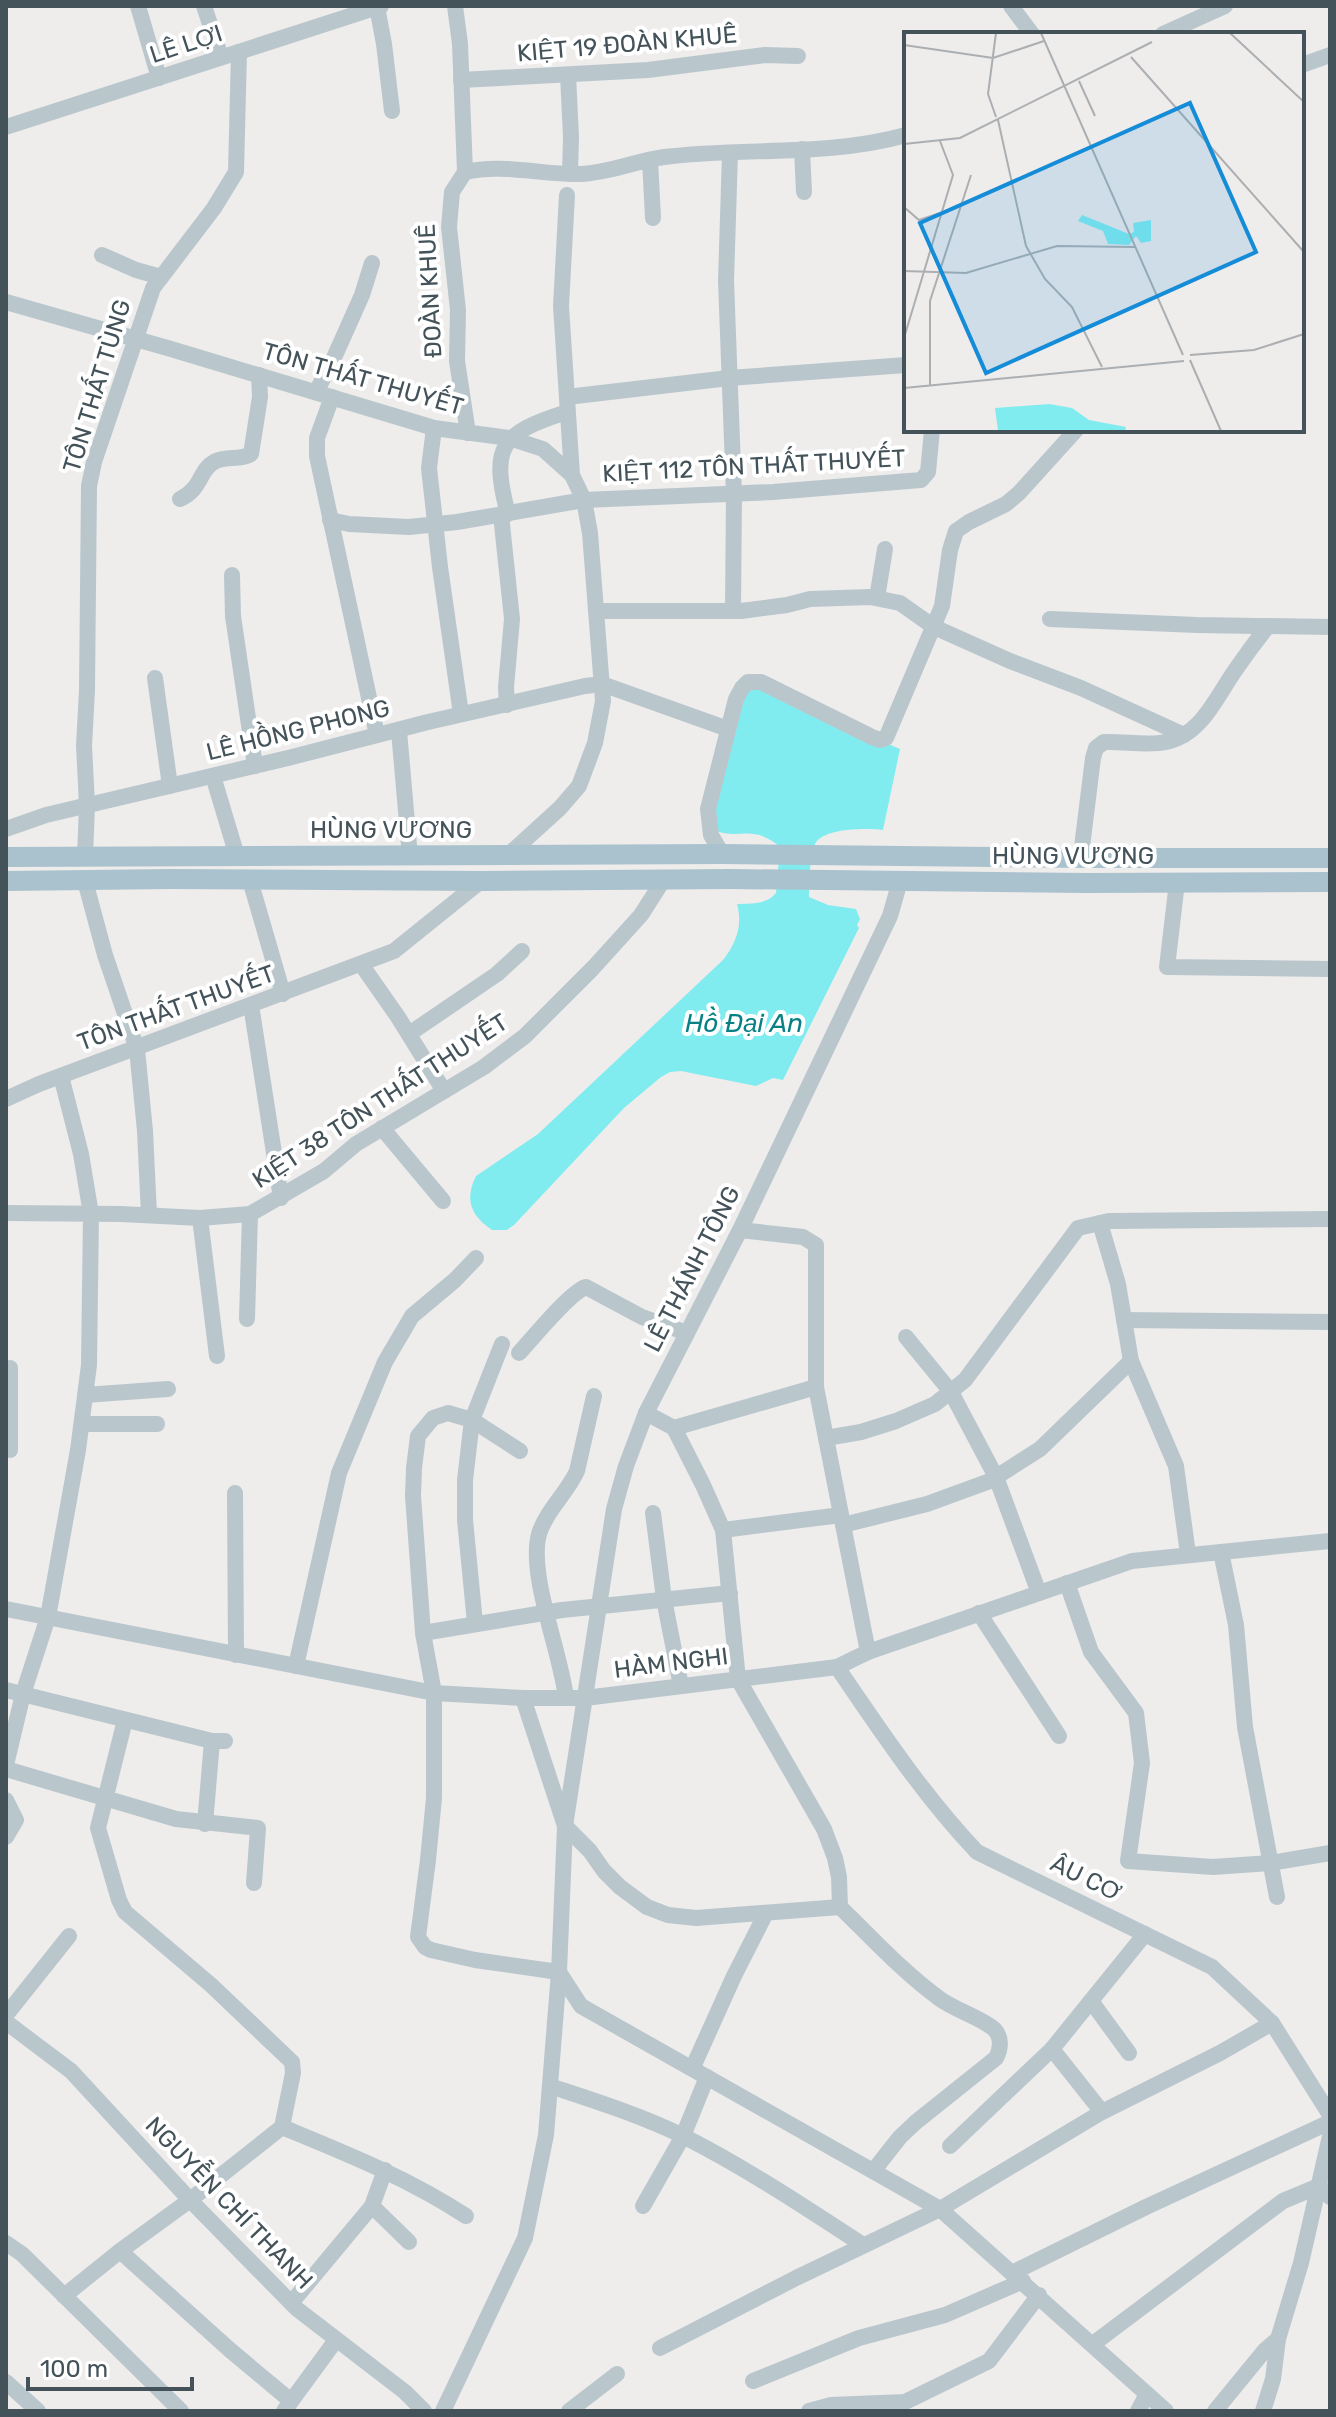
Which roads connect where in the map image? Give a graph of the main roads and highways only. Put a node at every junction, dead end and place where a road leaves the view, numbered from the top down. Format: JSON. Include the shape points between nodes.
{"nodes":[{"id":1,"x":242,"y":856,"type":"junction"},
{"id":2,"x":900,"y":856,"type":"junction"},
{"id":3,"x":6,"y":857,"type":"edge"},
{"id":4,"x":85,"y":857,"type":"junction"},
{"id":5,"x":506,"y":857,"type":"junction"},
{"id":6,"x":1086,"y":858,"type":"junction"},
{"id":7,"x":1176,"y":858,"type":"junction"},
{"id":8,"x":1330,"y":858,"type":"edge"},
{"id":9,"x":248,"y":880,"type":"junction"},
{"id":10,"x":6,"y":881,"type":"edge"},
{"id":11,"x":85,"y":881,"type":"junction"},
{"id":12,"x":481,"y":881,"type":"junction"},
{"id":13,"x":900,"y":881,"type":"junction"},
{"id":14,"x":1177,"y":882,"type":"junction"},
{"id":15,"x":1330,"y":882,"type":"edge"},
{"id":16,"x":1086,"y":883,"type":"junction"}],
"edges":[{"from":1,"to":4,"type":"main road","name":"HÙNG VƯƠNG"},
{"from":1,"to":5,"type":"main road","name":"HÙNG VƯƠNG"},
{"from":1,"to":9,"type":"main road"},
{"from":2,"to":5,"type":"main road","name":"HÙNG VƯƠNG"},
{"from":2,"to":6,"type":"main road","name":"HÙNG VƯƠNG"},
{"from":2,"to":13,"type":"main road"},
{"from":3,"to":4,"type":"main road","name":"HÙNG VƯƠNG"},
{"from":4,"to":11,"type":"main road"},
{"from":5,"to":12,"type":"main road"},
{"from":6,"to":7,"type":"main road","name":"HÙNG VƯƠNG"},
{"from":6,"to":16,"type":"main road"},
{"from":7,"to":8,"type":"main road","name":"HÙNG VƯƠNG"},
{"from":7,"to":14,"type":"main road"},
{"from":9,"to":11,"type":"main road"},
{"from":9,"to":12,"type":"main road"},
{"from":10,"to":11,"type":"main road"},
{"from":12,"to":13,"type":"main road","name":"HÙNG VƯƠNG"},
{"from":13,"to":16,"type":"main road","name":"HÙNG VƯƠNG"},
{"from":14,"to":15,"type":"main road","name":"HÙNG VƯƠNG"},
{"from":14,"to":16,"type":"main road","name":"HÙNG VƯƠNG"}]}
